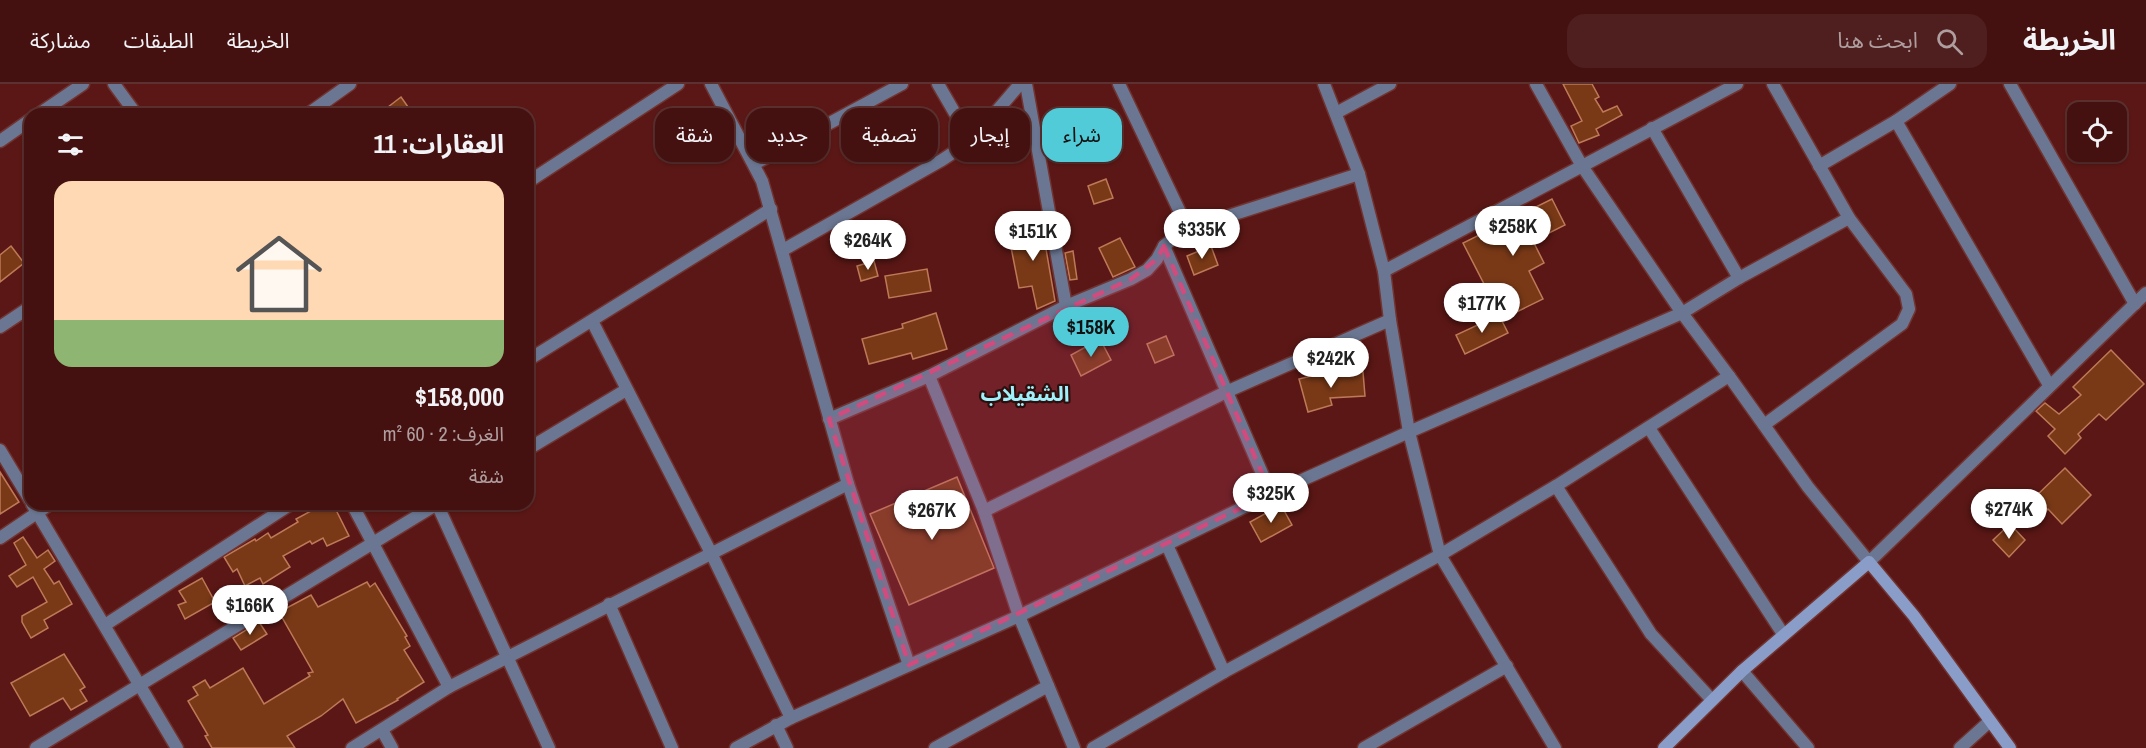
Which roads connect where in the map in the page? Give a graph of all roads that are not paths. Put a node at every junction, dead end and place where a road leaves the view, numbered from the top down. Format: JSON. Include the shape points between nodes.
{"nodes":[{"id":1,"x":83,"y":84,"type":"edge"},
{"id":2,"x":114,"y":84,"type":"edge"},
{"id":3,"x":350,"y":84,"type":"edge"},
{"id":4,"x":678,"y":84,"type":"edge"},
{"id":5,"x":711,"y":84,"type":"edge"},
{"id":6,"x":902,"y":84,"type":"edge"},
{"id":7,"x":938,"y":84,"type":"edge"},
{"id":8,"x":1020,"y":84,"type":"edge"},
{"id":9,"x":1026,"y":84,"type":"edge"},
{"id":10,"x":1119,"y":84,"type":"edge"},
{"id":11,"x":1324,"y":84,"type":"edge"},
{"id":12,"x":1390,"y":84,"type":"edge"},
{"id":13,"x":1536,"y":84,"type":"edge"},
{"id":14,"x":1737,"y":84,"type":"edge"},
{"id":15,"x":1773,"y":84,"type":"edge"},
{"id":16,"x":1950,"y":84,"type":"edge"},
{"id":17,"x":2010,"y":84,"type":"edge"},
{"id":18,"x":48,"y":108,"type":"edge"},
{"id":19,"x":132,"y":108,"type":"edge"},
{"id":20,"x":316,"y":108,"type":"edge"},
{"id":21,"x":952,"y":108,"type":"edge"},
{"id":22,"x":999,"y":108,"type":"edge"},
{"id":23,"x":1336,"y":113,"type":"junction"},
{"id":24,"x":1896,"y":121,"type":"junction"},
{"id":25,"x":24,"y":124,"type":"edge"},
{"id":26,"x":1652,"y":128,"type":"junction"},
{"id":27,"x":0,"y":141,"type":"edge"},
{"id":28,"x":950,"y":155,"type":"edge"},
{"id":29,"x":753,"y":164,"type":"junction"},
{"id":30,"x":1582,"y":166,"type":"junction"},
{"id":31,"x":1818,"y":166,"type":"junction"},
{"id":32,"x":1359,"y":174,"type":"junction"},
{"id":33,"x":534,"y":178,"type":"edge"},
{"id":34,"x":771,"y":209,"type":"junction"},
{"id":35,"x":1849,"y":218,"type":"junction"},
{"id":36,"x":1188,"y":229,"type":"junction"},
{"id":37,"x":1164,"y":246,"type":"junction"},
{"id":38,"x":783,"y":250,"type":"junction"},
{"id":39,"x":1384,"y":271,"type":"junction"},
{"id":40,"x":1738,"y":278,"type":"junction"},
{"id":41,"x":2146,"y":293,"type":"edge"},
{"id":42,"x":2135,"y":304,"type":"junction"},
{"id":43,"x":1066,"y":306,"type":"junction"},
{"id":44,"x":24,"y":311,"type":"edge"},
{"id":45,"x":1682,"y":313,"type":"junction"},
{"id":46,"x":1390,"y":320,"type":"junction"},
{"id":47,"x":592,"y":321,"type":"junction"},
{"id":48,"x":0,"y":327,"type":"edge"},
{"id":49,"x":534,"y":356,"type":"edge"},
{"id":50,"x":929,"y":376,"type":"junction"},
{"id":51,"x":1729,"y":376,"type":"junction"},
{"id":52,"x":2049,"y":386,"type":"junction"},
{"id":53,"x":626,"y":390,"type":"junction"},
{"id":54,"x":1226,"y":392,"type":"junction"},
{"id":55,"x":829,"y":419,"type":"junction"},
{"id":56,"x":1764,"y":424,"type":"junction"},
{"id":57,"x":1649,"y":428,"type":"junction"},
{"id":58,"x":1409,"y":432,"type":"junction"},
{"id":59,"x":534,"y":445,"type":"edge"},
{"id":60,"x":0,"y":450,"type":"edge"},
{"id":61,"x":848,"y":484,"type":"junction"},
{"id":62,"x":1557,"y":486,"type":"junction"},
{"id":63,"x":24,"y":490,"type":"edge"},
{"id":64,"x":1271,"y":494,"type":"junction"},
{"id":65,"x":33,"y":510,"type":"edge"},
{"id":66,"x":36,"y":510,"type":"edge"},
{"id":67,"x":282,"y":510,"type":"edge"},
{"id":68,"x":355,"y":510,"type":"edge"},
{"id":69,"x":427,"y":510,"type":"edge"},
{"id":70,"x":440,"y":510,"type":"edge"},
{"id":71,"x":984,"y":511,"type":"junction"},
{"id":72,"x":0,"y":538,"type":"edge"},
{"id":73,"x":373,"y":543,"type":"junction"},
{"id":74,"x":1167,"y":545,"type":"junction"},
{"id":75,"x":711,"y":553,"type":"junction"},
{"id":76,"x":1440,"y":555,"type":"junction"},
{"id":77,"x":1869,"y":562,"type":"junction"},
{"id":78,"x":609,"y":604,"type":"junction"},
{"id":79,"x":1019,"y":616,"type":"junction"},
{"id":80,"x":105,"y":625,"type":"junction"},
{"id":81,"x":1783,"y":634,"type":"junction"},
{"id":82,"x":507,"y":656,"type":"junction"},
{"id":83,"x":909,"y":666,"type":"junction"},
{"id":84,"x":1507,"y":666,"type":"junction"},
{"id":85,"x":1742,"y":671,"type":"junction"},
{"id":86,"x":1224,"y":672,"type":"junction"},
{"id":87,"x":140,"y":685,"type":"junction"},
{"id":88,"x":1048,"y":686,"type":"junction"},
{"id":89,"x":449,"y":687,"type":"junction"},
{"id":90,"x":1712,"y":700,"type":"junction"},
{"id":91,"x":791,"y":718,"type":"junction"},
{"id":92,"x":1990,"y":721,"type":"junction"},
{"id":93,"x":777,"y":725,"type":"junction"},
{"id":94,"x":382,"y":730,"type":"junction"},
{"id":95,"x":938,"y":747,"type":"edge"},
{"id":96,"x":36,"y":748,"type":"edge"},
{"id":97,"x":177,"y":748,"type":"edge"},
{"id":98,"x":352,"y":748,"type":"edge"},
{"id":99,"x":392,"y":748,"type":"edge"},
{"id":100,"x":549,"y":748,"type":"edge"},
{"id":101,"x":672,"y":748,"type":"edge"},
{"id":102,"x":736,"y":748,"type":"edge"},
{"id":103,"x":787,"y":748,"type":"edge"},
{"id":104,"x":1074,"y":748,"type":"edge"},
{"id":105,"x":1093,"y":748,"type":"edge"},
{"id":106,"x":1364,"y":748,"type":"edge"},
{"id":107,"x":1555,"y":748,"type":"edge"},
{"id":108,"x":1664,"y":748,"type":"edge"},
{"id":109,"x":1808,"y":748,"type":"edge"},
{"id":110,"x":1960,"y":748,"type":"edge"},
{"id":111,"x":2010,"y":748,"type":"edge"}],
"edges":[{"from":1,"to":18,"type":"street"},
{"from":2,"to":19,"type":"street"},
{"from":3,"to":20,"type":"street"},
{"from":4,"to":33,"type":"street"},
{"from":5,"to":29,"type":"street"},
{"from":6,"to":29,"type":"street"},
{"from":7,"to":21,"type":"street"},
{"from":8,"to":22,"type":"street"},
{"from":9,"to":43,"type":"street"},
{"from":10,"to":36,"type":"street"},
{"from":11,"to":23,"type":"street"},
{"from":12,"to":23,"type":"street"},
{"from":13,"to":30,"type":"street"},
{"from":14,"to":26,"type":"street"},
{"from":15,"to":31,"type":"street"},
{"from":16,"to":24,"type":"street"},
{"from":17,"to":42,"type":"street"},
{"from":23,"to":32,"type":"street"},
{"from":24,"to":31,"type":"street"},
{"from":24,"to":52,"type":"street"},
{"from":25,"to":27,"type":"street"},
{"from":26,"to":30,"type":"street"},
{"from":26,"to":40,"type":"street"},
{"from":28,"to":38,"type":"street"},
{"from":29,"to":34,"type":"street"},
{"from":30,"to":39,"type":"street"},
{"from":30,"to":45,"type":"street"},
{"from":31,"to":35,"type":"street"},
{"from":32,"to":36,"type":"street"},
{"from":32,"to":39,"type":"street"},
{"from":34,"to":38,"type":"street"},
{"from":34,"to":47,"type":"street"},
{"from":35,"to":40,"type":"street"},
{"from":35,"to":56,"type":"street","via":[[1906,294],[1909,309],[1902,324]]},
{"from":36,"to":37,"type":"street"},
{"from":37,"to":43,"type":"street","via":[[1147,270]]},
{"from":37,"to":54,"type":"street"},
{"from":38,"to":55,"type":"street"},
{"from":39,"to":46,"type":"street"},
{"from":40,"to":45,"type":"street"},
{"from":41,"to":42,"type":"street"},
{"from":42,"to":52,"type":"street"},
{"from":43,"to":50,"type":"street"},
{"from":44,"to":48,"type":"street"},
{"from":45,"to":51,"type":"street"},
{"from":45,"to":58,"type":"street"},
{"from":46,"to":54,"type":"street"},
{"from":46,"to":58,"type":"street"},
{"from":47,"to":49,"type":"street"},
{"from":47,"to":53,"type":"street"},
{"from":50,"to":55,"type":"street"},
{"from":50,"to":71,"type":"street"},
{"from":51,"to":56,"type":"street"},
{"from":51,"to":57,"type":"street"},
{"from":52,"to":77,"type":"street"},
{"from":53,"to":59,"type":"street"},
{"from":53,"to":75,"type":"street"},
{"from":54,"to":64,"type":"street"},
{"from":54,"to":71,"type":"street"},
{"from":55,"to":61,"type":"street"},
{"from":56,"to":77,"type":"street","via":[[1808,487]]},
{"from":57,"to":62,"type":"street"},
{"from":57,"to":81,"type":"street"},
{"from":58,"to":64,"type":"street"},
{"from":58,"to":76,"type":"street"},
{"from":60,"to":63,"type":"street"},
{"from":61,"to":75,"type":"street"},
{"from":61,"to":83,"type":"street"},
{"from":62,"to":76,"type":"street"},
{"from":62,"to":90,"type":"street","via":[[1651,634]]},
{"from":64,"to":74,"type":"street"},
{"from":65,"to":72,"type":"street"},
{"from":66,"to":80,"type":"street"},
{"from":67,"to":80,"type":"street"},
{"from":68,"to":73,"type":"street"},
{"from":69,"to":73,"type":"street"},
{"from":70,"to":82,"type":"street"},
{"from":71,"to":79,"type":"street"},
{"from":73,"to":87,"type":"street"},
{"from":73,"to":89,"type":"street"},
{"from":74,"to":79,"type":"street"},
{"from":74,"to":86,"type":"street"},
{"from":75,"to":78,"type":"street"},
{"from":75,"to":91,"type":"street"},
{"from":76,"to":84,"type":"street"},
{"from":76,"to":86,"type":"street"},
{"from":77,"to":81,"type":"street"},
{"from":77,"to":92,"type":"street","via":[[1914,616]]},
{"from":78,"to":82,"type":"street"},
{"from":78,"to":101,"type":"street"},
{"from":79,"to":83,"type":"street"},
{"from":79,"to":88,"type":"street"},
{"from":80,"to":87,"type":"street"},
{"from":81,"to":85,"type":"street"},
{"from":82,"to":89,"type":"street"},
{"from":82,"to":100,"type":"street"},
{"from":83,"to":91,"type":"street"},
{"from":84,"to":106,"type":"street"},
{"from":84,"to":107,"type":"street"},
{"from":85,"to":90,"type":"street"},
{"from":85,"to":109,"type":"street"},
{"from":86,"to":105,"type":"street"},
{"from":87,"to":96,"type":"street"},
{"from":87,"to":97,"type":"street"},
{"from":88,"to":95,"type":"street"},
{"from":88,"to":104,"type":"street"},
{"from":89,"to":94,"type":"street"},
{"from":90,"to":108,"type":"street"},
{"from":91,"to":93,"type":"street"},
{"from":92,"to":110,"type":"street"},
{"from":92,"to":111,"type":"street"},
{"from":93,"to":102,"type":"street"},
{"from":93,"to":103,"type":"street"},
{"from":94,"to":98,"type":"street"},
{"from":94,"to":99,"type":"street"}]}
